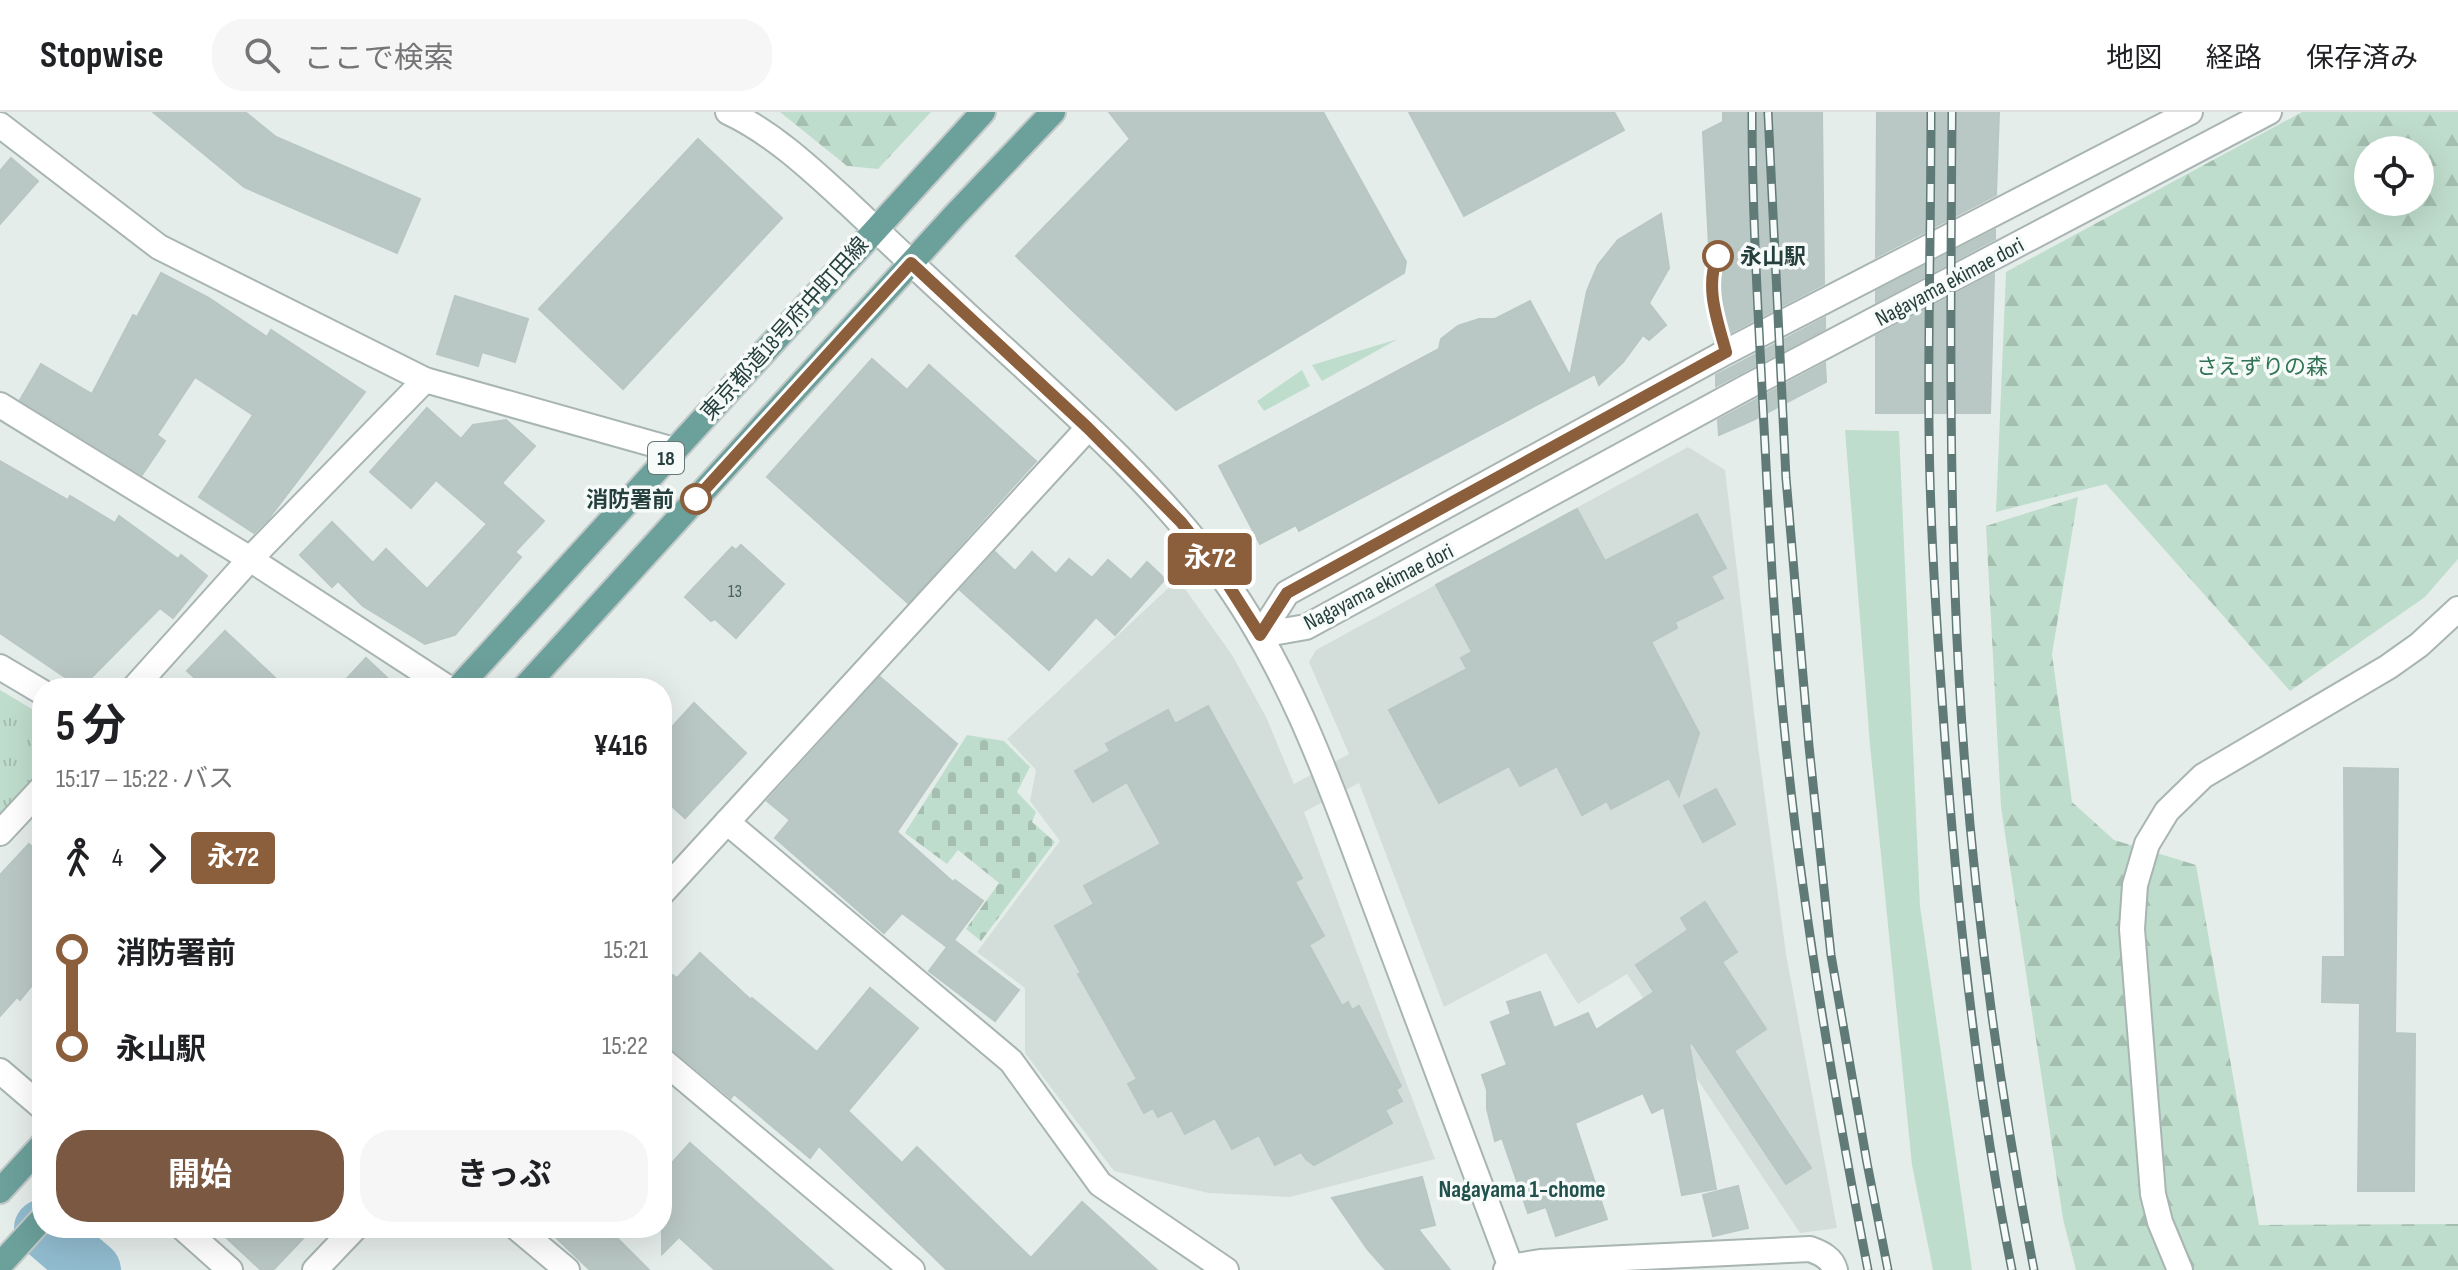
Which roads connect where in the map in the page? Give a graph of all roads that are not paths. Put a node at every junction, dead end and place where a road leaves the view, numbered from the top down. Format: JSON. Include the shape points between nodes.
{"nodes":[{"id":1,"x":728,"y":112,"type":"edge"},
{"id":2,"x":983,"y":112,"type":"edge"},
{"id":3,"x":1053,"y":112,"type":"edge"},
{"id":4,"x":2190,"y":112,"type":"edge"},
{"id":5,"x":2269,"y":112,"type":"edge"},
{"id":6,"x":0,"y":125,"type":"edge"},
{"id":7,"x":875,"y":229,"type":"junction"},
{"id":8,"x":911,"y":263,"type":"junction"},
{"id":9,"x":425,"y":380,"type":"junction"},
{"id":10,"x":0,"y":405,"type":"edge"},
{"id":11,"x":1088,"y":428,"type":"junction"},
{"id":12,"x":674,"y":450,"type":"junction"},
{"id":13,"x":1464,"y":496,"type":"junction"},
{"id":14,"x":1484,"y":531,"type":"junction"},
{"id":15,"x":250,"y":559,"type":"junction"},
{"id":16,"x":2458,"y":609,"type":"edge"},
{"id":17,"x":1260,"y":635,"type":"junction"},
{"id":18,"x":0,"y":667,"type":"edge"},
{"id":19,"x":143,"y":678,"type":"edge"},
{"id":20,"x":433,"y":678,"type":"edge"},
{"id":21,"x":467,"y":678,"type":"edge"},
{"id":22,"x":533,"y":678,"type":"edge"},
{"id":23,"x":32,"y":686,"type":"edge"},
{"id":24,"x":32,"y":799,"type":"edge"},
{"id":25,"x":727,"y":822,"type":"junction"},
{"id":26,"x":0,"y":833,"type":"edge"},
{"id":27,"x":672,"y":882,"type":"edge"},
{"id":28,"x":672,"y":1068,"type":"edge"},
{"id":29,"x":0,"y":1071,"type":"edge"},
{"id":30,"x":32,"y":1098,"type":"edge"},
{"id":31,"x":32,"y":1156,"type":"edge"},
{"id":32,"x":0,"y":1191,"type":"edge"},
{"id":33,"x":32,"y":1230,"type":"edge"},
{"id":34,"x":194,"y":1238,"type":"edge"},
{"id":35,"x":345,"y":1238,"type":"edge"},
{"id":36,"x":529,"y":1238,"type":"edge"},
{"id":37,"x":0,"y":1265,"type":"edge"},
{"id":38,"x":1509,"y":1269,"type":"edge"},
{"id":39,"x":230,"y":1270,"type":"edge"},
{"id":40,"x":315,"y":1270,"type":"edge"},
{"id":41,"x":567,"y":1270,"type":"edge"},
{"id":42,"x":912,"y":1270,"type":"edge"},
{"id":43,"x":1226,"y":1270,"type":"edge"},
{"id":44,"x":1835,"y":1270,"type":"edge"},
{"id":45,"x":2180,"y":1270,"type":"edge"}],
"edges":[{"from":1,"to":7,"type":"street","via":[[750,122],[811,169]]},
{"from":2,"to":7,"type":"main road","name":"東京都道18号府中町田線","number":"18"},
{"from":3,"to":8,"type":"main road","number":"18"},
{"from":4,"to":13,"type":"street","name":"Nagayama ekimae dori","via":[[1726,352]]},
{"from":5,"to":14,"type":"street","name":"Nagayama ekimae dori"},
{"from":6,"to":9,"type":"street","via":[[159,247]]},
{"from":7,"to":8,"type":"street"},
{"from":7,"to":12,"type":"main road","name":"東京都道18号府中町田線","number":"18"},
{"from":8,"to":11,"type":"street"},
{"from":8,"to":22,"type":"main road","number":"18"},
{"from":9,"to":12,"type":"street"},
{"from":9,"to":15,"type":"street"},
{"from":10,"to":15,"type":"street"},
{"from":11,"to":17,"type":"street","via":[[1181,522]]},
{"from":11,"to":25,"type":"street"},
{"from":12,"to":21,"type":"main road","name":"東京都道18号府中町田線","number":"18"},
{"from":13,"to":14,"type":"street"},
{"from":13,"to":17,"type":"street","name":"Nagayama ekimae dori","via":[[1287,593]]},
{"from":14,"to":17,"type":"street","name":"Nagayama ekimae dori","via":[[1306,627]]},
{"from":15,"to":19,"type":"street"},
{"from":15,"to":20,"type":"street"},
{"from":16,"to":45,"type":"street","via":[[2388,667],[2203,776],[2167,811],[2147,844],[2135,885],[2132,929],[2153,1194]]},
{"from":17,"to":38,"type":"street","via":[[1301,713],[1337,802]]},
{"from":18,"to":23,"type":"street"},
{"from":24,"to":26,"type":"street"},
{"from":25,"to":27,"type":"street"},
{"from":25,"to":43,"type":"street","via":[[1011,1061],[1100,1184]]},
{"from":28,"to":42,"type":"street"},
{"from":29,"to":30,"type":"street"},
{"from":31,"to":32,"type":"main road"},
{"from":33,"to":37,"type":"main road"},
{"from":34,"to":39,"type":"street"},
{"from":35,"to":40,"type":"street"},
{"from":36,"to":41,"type":"street"},
{"from":38,"to":44,"type":"street","via":[[1540,1262],[1810,1249],[1823,1253]]}]}
